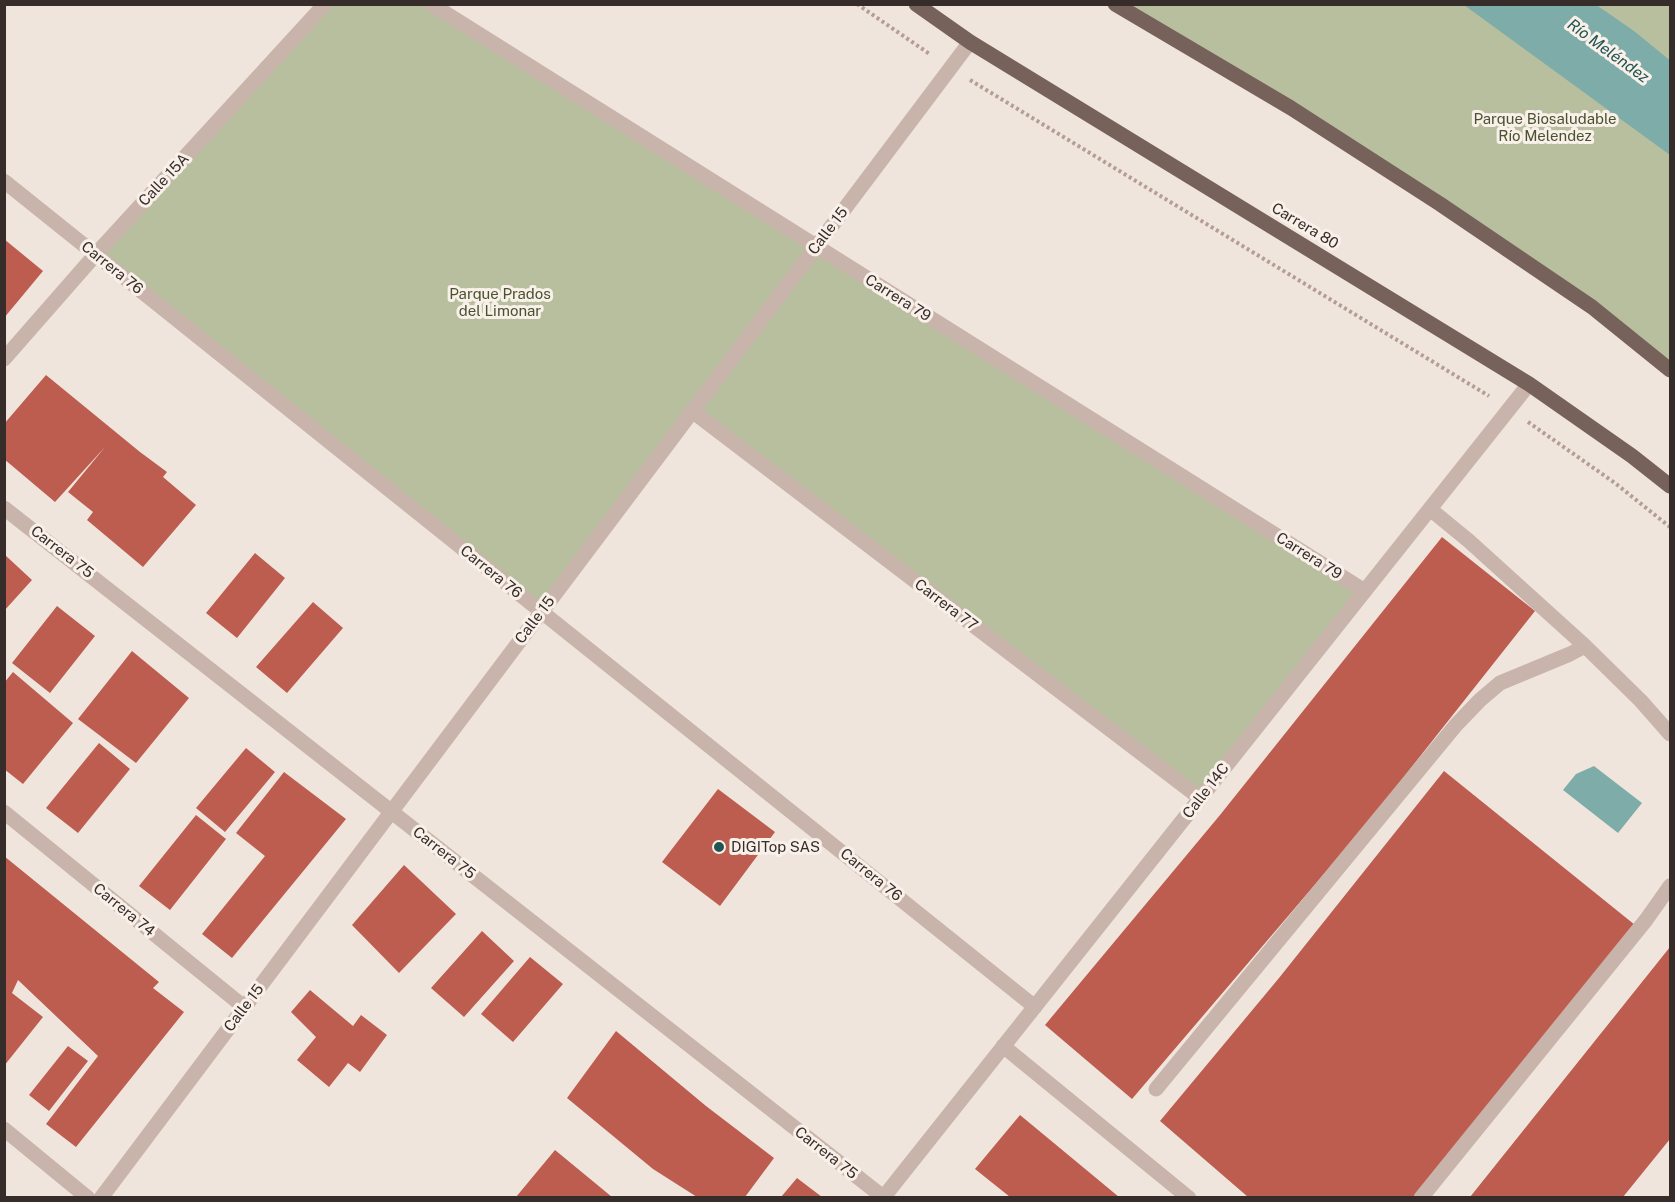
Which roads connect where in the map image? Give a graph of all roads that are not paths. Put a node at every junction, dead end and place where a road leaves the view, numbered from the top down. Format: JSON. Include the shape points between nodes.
{"nodes":[{"id":1,"x":325,"y":4,"type":"edge"},
{"id":2,"x":431,"y":4,"type":"edge"},
{"id":3,"x":916,"y":4,"type":"edge"},
{"id":4,"x":1115,"y":4,"type":"edge"},
{"id":5,"x":970,"y":42,"type":"junction"},
{"id":6,"x":4,"y":181,"type":"edge"},
{"id":7,"x":816,"y":247,"type":"junction"},
{"id":8,"x":96,"y":254,"type":"junction"},
{"id":9,"x":4,"y":359,"type":"edge"},
{"id":10,"x":1671,"y":370,"type":"edge"},
{"id":11,"x":1529,"y":384,"type":"junction"},
{"id":12,"x":692,"y":411,"type":"junction"},
{"id":13,"x":1671,"y":486,"type":"edge"},
{"id":14,"x":4,"y":508,"type":"edge"},
{"id":15,"x":1430,"y":509,"type":"junction"},
{"id":16,"x":1365,"y":591,"type":"junction"},
{"id":17,"x":542,"y":612,"type":"junction"},
{"id":18,"x":1585,"y":646,"type":"junction"},
{"id":19,"x":1671,"y":734,"type":"edge"},
{"id":20,"x":1200,"y":798,"type":"junction"},
{"id":21,"x":391,"y":811,"type":"junction"},
{"id":22,"x":4,"y":812,"type":"edge"},
{"id":23,"x":1671,"y":886,"type":"edge"},
{"id":24,"x":244,"y":1007,"type":"junction"},
{"id":25,"x":1035,"y":1007,"type":"junction"},
{"id":26,"x":1004,"y":1046,"type":"junction"},
{"id":27,"x":1156,"y":1089,"type":"dead end"},
{"id":28,"x":4,"y":1129,"type":"edge"},
{"id":29,"x":87,"y":1197,"type":"edge"},
{"id":30,"x":101,"y":1197,"type":"edge"},
{"id":31,"x":883,"y":1197,"type":"edge"},
{"id":32,"x":1189,"y":1197,"type":"edge"},
{"id":33,"x":1421,"y":1197,"type":"edge"}],
"edges":[{"from":1,"to":8,"type":"street","name":"Calle 15A"},
{"from":2,"to":7,"type":"street","name":"Carrera 79"},
{"from":3,"to":5,"type":"main road","name":"Carrera 80"},
{"from":4,"to":10,"type":"main road","via":[[1291,108],[1440,204],[1592,307]]},
{"from":5,"to":7,"type":"street","name":"Calle 15"},
{"from":5,"to":11,"type":"main road","name":"Carrera 80"},
{"from":6,"to":8,"type":"street","name":"Carrera 76"},
{"from":7,"to":12,"type":"street","name":"Calle 15"},
{"from":7,"to":16,"type":"street","name":"Carrera 79"},
{"from":8,"to":9,"type":"street","name":"Calle 15A"},
{"from":8,"to":17,"type":"street","name":"Carrera 76"},
{"from":11,"to":13,"type":"main road","name":"Carrera 80"},
{"from":11,"to":15,"type":"street","name":"Calle 14C"},
{"from":12,"to":17,"type":"street","name":"Calle 15"},
{"from":12,"to":20,"type":"street","name":"Carrera 77"},
{"from":14,"to":21,"type":"street","name":"Carrera 75"},
{"from":15,"to":16,"type":"street","name":"Calle 14C"},
{"from":15,"to":18,"type":"street"},
{"from":16,"to":20,"type":"street","name":"Calle 14C"},
{"from":17,"to":21,"type":"street","name":"Calle 15"},
{"from":17,"to":25,"type":"street","name":"Carrera 76"},
{"from":18,"to":19,"type":"street"},
{"from":18,"to":27,"type":"street","via":[[1500,683],[1480,700]]},
{"from":20,"to":25,"type":"street","name":"Calle 14C"},
{"from":21,"to":24,"type":"street","name":"Calle 15"},
{"from":21,"to":31,"type":"street","name":"Carrera 75"},
{"from":22,"to":24,"type":"street","name":"Carrera 74"},
{"from":23,"to":33,"type":"street"},
{"from":24,"to":30,"type":"street","name":"Calle 15"},
{"from":25,"to":26,"type":"street","name":"Calle 14C"},
{"from":26,"to":31,"type":"street","name":"Calle 14C"},
{"from":26,"to":32,"type":"street"},
{"from":28,"to":29,"type":"street"}]}
